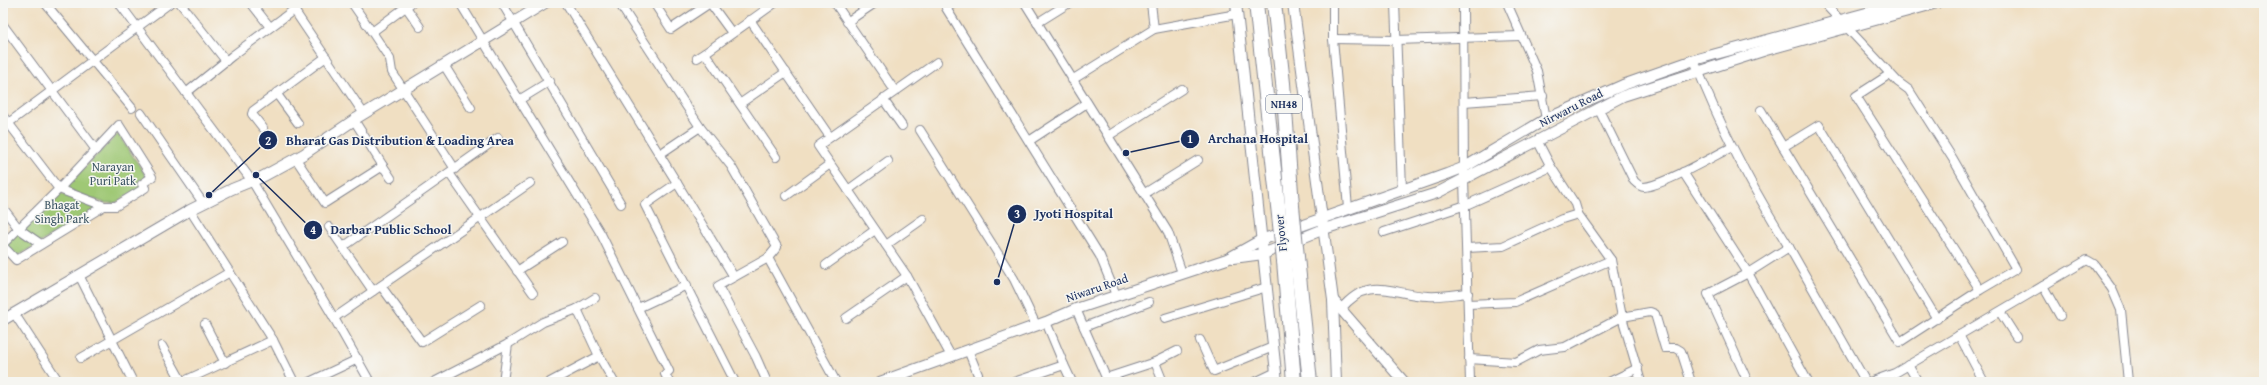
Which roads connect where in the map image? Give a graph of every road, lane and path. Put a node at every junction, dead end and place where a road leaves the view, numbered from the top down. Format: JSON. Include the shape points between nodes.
{"nodes":[{"id":1,"x":45,"y":3,"type":"edge"},
{"id":2,"x":120,"y":3,"type":"edge"},
{"id":3,"x":170,"y":3,"type":"edge"},
{"id":4,"x":180,"y":3,"type":"edge"},
{"id":5,"x":251,"y":3,"type":"edge"},
{"id":6,"x":303,"y":3,"type":"edge"},
{"id":7,"x":352,"y":3,"type":"edge"},
{"id":8,"x":460,"y":3,"type":"edge"},
{"id":9,"x":502,"y":3,"type":"edge"},
{"id":10,"x":544,"y":3,"type":"edge"},
{"id":11,"x":566,"y":3,"type":"edge"},
{"id":12,"x":619,"y":3,"type":"edge"},
{"id":13,"x":654,"y":3,"type":"edge"},
{"id":14,"x":710,"y":3,"type":"edge"},
{"id":15,"x":775,"y":3,"type":"edge"},
{"id":16,"x":835,"y":3,"type":"edge"},
{"id":17,"x":875,"y":3,"type":"edge"},
{"id":18,"x":954,"y":3,"type":"edge"},
{"id":19,"x":1025,"y":3,"type":"edge"},
{"id":20,"x":1069,"y":3,"type":"edge"},
{"id":21,"x":1151,"y":3,"type":"edge"},
{"id":22,"x":1236,"y":3,"type":"edge"},
{"id":23,"x":1256,"y":3,"type":"edge"},
{"id":24,"x":1274,"y":3,"type":"edge"},
{"id":25,"x":1293,"y":3,"type":"edge"},
{"id":26,"x":1333,"y":3,"type":"edge"},
{"id":27,"x":1395,"y":3,"type":"edge"},
{"id":28,"x":1462,"y":3,"type":"edge"},
{"id":29,"x":1507,"y":3,"type":"edge"},
{"id":30,"x":1824,"y":3,"type":"edge"},
{"id":31,"x":1904,"y":3,"type":"edge"},
{"id":32,"x":1937,"y":3,"type":"edge"},
{"id":33,"x":409,"y":5,"type":"edge"},
{"id":34,"x":294,"y":10,"type":"junction"},
{"id":35,"x":1237,"y":14,"type":"junction"},
{"id":36,"x":1839,"y":19,"type":"junction"},
{"id":37,"x":750,"y":20,"type":"junction"},
{"id":38,"x":514,"y":22,"type":"junction"},
{"id":39,"x":847,"y":22,"type":"junction"},
{"id":40,"x":1037,"y":23,"type":"junction"},
{"id":41,"x":3,"y":25,"type":"edge"},
{"id":42,"x":270,"y":27,"type":"junction"},
{"id":43,"x":420,"y":27,"type":"dead end"},
{"id":44,"x":138,"y":28,"type":"junction"},
{"id":45,"x":1848,"y":28,"type":"junction"},
{"id":46,"x":1154,"y":29,"type":"junction"},
{"id":47,"x":372,"y":32,"type":"junction"},
{"id":48,"x":732,"y":33,"type":"junction"},
{"id":49,"x":1520,"y":36,"type":"junction"},
{"id":50,"x":1463,"y":38,"type":"junction"},
{"id":51,"x":1333,"y":39,"type":"junction"},
{"id":52,"x":1396,"y":40,"type":"junction"},
{"id":53,"x":483,"y":41,"type":"junction"},
{"id":54,"x":705,"y":53,"type":"junction"},
{"id":55,"x":326,"y":57,"type":"junction"},
{"id":56,"x":697,"y":58,"type":"dead end"},
{"id":57,"x":226,"y":60,"type":"junction"},
{"id":58,"x":1694,"y":60,"type":"junction"},
{"id":59,"x":92,"y":62,"type":"junction"},
{"id":60,"x":937,"y":62,"type":"dead end"},
{"id":61,"x":444,"y":65,"type":"junction"},
{"id":62,"x":1698,"y":70,"type":"junction"},
{"id":63,"x":786,"y":72,"type":"junction"},
{"id":64,"x":1890,"y":74,"type":"junction"},
{"id":65,"x":1072,"y":80,"type":"junction"},
{"id":66,"x":550,"y":81,"type":"junction"},
{"id":67,"x":1182,"y":89,"type":"dead end"},
{"id":68,"x":403,"y":90,"type":"junction"},
{"id":69,"x":895,"y":91,"type":"junction"},
{"id":70,"x":51,"y":92,"type":"junction"},
{"id":71,"x":186,"y":93,"type":"junction"},
{"id":72,"x":276,"y":94,"type":"junction"},
{"id":73,"x":1543,"y":96,"type":"junction"},
{"id":74,"x":883,"y":99,"type":"junction"},
{"id":75,"x":519,"y":100,"type":"junction"},
{"id":76,"x":741,"y":102,"type":"junction"},
{"id":77,"x":1464,"y":102,"type":"junction"},
{"id":78,"x":1087,"y":103,"type":"junction"},
{"id":79,"x":132,"y":108,"type":"dead end"},
{"id":80,"x":471,"y":108,"type":"dead end"},
{"id":81,"x":1598,"y":108,"type":"junction"},
{"id":82,"x":1761,"y":110,"type":"dead end"},
{"id":83,"x":141,"y":114,"type":"dead end"},
{"id":84,"x":364,"y":114,"type":"junction"},
{"id":85,"x":3,"y":116,"type":"edge"},
{"id":86,"x":1546,"y":119,"type":"junction"},
{"id":87,"x":354,"y":120,"type":"junction"},
{"id":88,"x":298,"y":123,"type":"dead end"},
{"id":89,"x":6,"y":125,"type":"edge"},
{"id":90,"x":902,"y":126,"type":"dead end"},
{"id":91,"x":700,"y":127,"type":"junction"},
{"id":92,"x":263,"y":128,"type":"dead end"},
{"id":93,"x":920,"y":130,"type":"dead end"},
{"id":94,"x":1108,"y":136,"type":"junction"},
{"id":95,"x":830,"y":137,"type":"junction"},
{"id":96,"x":498,"y":138,"type":"dead end"},
{"id":97,"x":1537,"y":140,"type":"junction"},
{"id":98,"x":1029,"y":141,"type":"junction"},
{"id":99,"x":1783,"y":146,"type":"junction"},
{"id":100,"x":1732,"y":147,"type":"junction"},
{"id":101,"x":96,"y":150,"type":"junction"},
{"id":102,"x":660,"y":154,"type":"junction"},
{"id":103,"x":776,"y":157,"type":"dead end"},
{"id":104,"x":296,"y":159,"type":"junction"},
{"id":105,"x":1198,"y":160,"type":"dead end"},
{"id":106,"x":888,"y":161,"type":"dead end"},
{"id":107,"x":830,"y":164,"type":"junction"},
{"id":108,"x":383,"y":166,"type":"junction"},
{"id":109,"x":1465,"y":167,"type":"junction"},
{"id":110,"x":1551,"y":167,"type":"junction"},
{"id":111,"x":452,"y":171,"type":"junction"},
{"id":112,"x":1682,"y":172,"type":"junction"},
{"id":113,"x":391,"y":178,"type":"dead end"},
{"id":114,"x":1464,"y":178,"type":"junction"},
{"id":115,"x":252,"y":181,"type":"junction"},
{"id":116,"x":677,"y":183,"type":"junction"},
{"id":117,"x":530,"y":184,"type":"dead end"},
{"id":118,"x":59,"y":189,"type":"junction"},
{"id":119,"x":848,"y":190,"type":"junction"},
{"id":120,"x":1402,"y":190,"type":"junction"},
{"id":121,"x":1145,"y":193,"type":"junction"},
{"id":122,"x":786,"y":196,"type":"dead end"},
{"id":123,"x":203,"y":204,"type":"junction"},
{"id":124,"x":621,"y":204,"type":"dead end"},
{"id":125,"x":1466,"y":205,"type":"junction"},
{"id":126,"x":104,"y":206,"type":"junction"},
{"id":127,"x":1285,"y":206,"type":"junction"},
{"id":128,"x":3,"y":208,"type":"edge"},
{"id":129,"x":1348,"y":208,"type":"junction"},
{"id":130,"x":190,"y":210,"type":"junction"},
{"id":131,"x":1578,"y":214,"type":"junction"},
{"id":132,"x":1323,"y":217,"type":"junction"},
{"id":133,"x":480,"y":218,"type":"junction"},
{"id":134,"x":923,"y":219,"type":"dead end"},
{"id":135,"x":329,"y":227,"type":"dead end"},
{"id":136,"x":19,"y":229,"type":"junction"},
{"id":137,"x":1324,"y":229,"type":"junction"},
{"id":138,"x":875,"y":230,"type":"junction"},
{"id":139,"x":1384,"y":232,"type":"dead end"},
{"id":140,"x":1261,"y":240,"type":"junction"},
{"id":141,"x":562,"y":242,"type":"dead end"},
{"id":142,"x":41,"y":244,"type":"junction"},
{"id":143,"x":3,"y":245,"type":"edge"},
{"id":144,"x":886,"y":245,"type":"junction"},
{"id":145,"x":343,"y":247,"type":"junction"},
{"id":146,"x":1467,"y":248,"type":"junction"},
{"id":147,"x":1789,"y":248,"type":"junction"},
{"id":148,"x":1263,"y":254,"type":"junction"},
{"id":149,"x":768,"y":258,"type":"junction"},
{"id":150,"x":1227,"y":259,"type":"junction"},
{"id":151,"x":1291,"y":259,"type":"junction"},
{"id":152,"x":1611,"y":260,"type":"junction"},
{"id":153,"x":826,"y":265,"type":"dead end"},
{"id":154,"x":517,"y":271,"type":"junction"},
{"id":155,"x":230,"y":272,"type":"junction"},
{"id":156,"x":1182,"y":273,"type":"junction"},
{"id":157,"x":1748,"y":273,"type":"junction"},
{"id":158,"x":79,"y":275,"type":"junction"},
{"id":159,"x":907,"y":276,"type":"junction"},
{"id":160,"x":734,"y":277,"type":"junction"},
{"id":161,"x":687,"y":285,"type":"junction"},
{"id":162,"x":2043,"y":286,"type":"junction"},
{"id":163,"x":1266,"y":287,"type":"junction"},
{"id":164,"x":377,"y":289,"type":"junction"},
{"id":165,"x":1980,"y":290,"type":"junction"},
{"id":166,"x":533,"y":293,"type":"dead end"},
{"id":167,"x":1468,"y":293,"type":"junction"},
{"id":168,"x":1116,"y":295,"type":"junction"},
{"id":169,"x":595,"y":298,"type":"dead end"},
{"id":170,"x":1333,"y":300,"type":"junction"},
{"id":171,"x":1149,"y":302,"type":"dead end"},
{"id":172,"x":1468,"y":304,"type":"junction"},
{"id":173,"x":481,"y":305,"type":"dead end"},
{"id":174,"x":638,"y":308,"type":"junction"},
{"id":175,"x":1076,"y":308,"type":"junction"},
{"id":176,"x":577,"y":309,"type":"junction"},
{"id":177,"x":1341,"y":309,"type":"junction"},
{"id":178,"x":2000,"y":312,"type":"junction"},
{"id":179,"x":14,"y":313,"type":"junction"},
{"id":180,"x":2060,"y":316,"type":"dead end"},
{"id":181,"x":1622,"y":317,"type":"junction"},
{"id":182,"x":334,"y":318,"type":"junction"},
{"id":183,"x":846,"y":318,"type":"dead end"},
{"id":184,"x":1165,"y":318,"type":"dead end"},
{"id":185,"x":1937,"y":319,"type":"junction"},
{"id":186,"x":3,"y":320,"type":"edge"},
{"id":187,"x":1041,"y":323,"type":"junction"},
{"id":188,"x":205,"y":324,"type":"dead end"},
{"id":189,"x":1084,"y":327,"type":"junction"},
{"id":190,"x":1959,"y":335,"type":"junction"},
{"id":191,"x":2016,"y":337,"type":"dead end"},
{"id":192,"x":111,"y":340,"type":"junction"},
{"id":193,"x":273,"y":340,"type":"junction"},
{"id":194,"x":1200,"y":340,"type":"dead end"},
{"id":195,"x":508,"y":344,"type":"junction"},
{"id":196,"x":162,"y":346,"type":"dead end"},
{"id":197,"x":1273,"y":347,"type":"junction"},
{"id":198,"x":968,"y":350,"type":"junction"},
{"id":199,"x":1177,"y":351,"type":"dead end"},
{"id":200,"x":599,"y":356,"type":"junction"},
{"id":201,"x":951,"y":356,"type":"junction"},
{"id":202,"x":81,"y":358,"type":"dead end"},
{"id":203,"x":358,"y":359,"type":"junction"},
{"id":204,"x":1470,"y":359,"type":"junction"},
{"id":205,"x":1155,"y":362,"type":"junction"},
{"id":206,"x":225,"y":363,"type":"junction"},
{"id":207,"x":1064,"y":364,"type":"junction"},
{"id":208,"x":1908,"y":365,"type":"junction"},
{"id":209,"x":1638,"y":368,"type":"junction"},
{"id":210,"x":1277,"y":377,"type":"edge"},
{"id":211,"x":1107,"y":380,"type":"edge"},
{"id":212,"x":554,"y":381,"type":"edge"},
{"id":213,"x":59,"y":382,"type":"edge"},
{"id":214,"x":133,"y":382,"type":"edge"},
{"id":215,"x":182,"y":382,"type":"edge"},
{"id":216,"x":294,"y":382,"type":"edge"},
{"id":217,"x":310,"y":382,"type":"edge"},
{"id":218,"x":370,"y":382,"type":"edge"},
{"id":219,"x":434,"y":382,"type":"edge"},
{"id":220,"x":503,"y":382,"type":"edge"},
{"id":221,"x":614,"y":382,"type":"edge"},
{"id":222,"x":669,"y":382,"type":"edge"},
{"id":223,"x":735,"y":382,"type":"edge"},
{"id":224,"x":767,"y":382,"type":"edge"},
{"id":225,"x":836,"y":382,"type":"edge"},
{"id":226,"x":880,"y":382,"type":"edge"},
{"id":227,"x":981,"y":382,"type":"edge"},
{"id":228,"x":1016,"y":382,"type":"edge"},
{"id":229,"x":1072,"y":382,"type":"edge"},
{"id":230,"x":1163,"y":382,"type":"edge"},
{"id":231,"x":1255,"y":382,"type":"edge"},
{"id":232,"x":1294,"y":382,"type":"edge"},
{"id":233,"x":1310,"y":382,"type":"edge"},
{"id":234,"x":1336,"y":382,"type":"edge"},
{"id":235,"x":1404,"y":382,"type":"edge"},
{"id":236,"x":1470,"y":382,"type":"edge"},
{"id":237,"x":1609,"y":382,"type":"edge"},
{"id":238,"x":1641,"y":382,"type":"edge"},
{"id":239,"x":1691,"y":382,"type":"edge"},
{"id":240,"x":1748,"y":382,"type":"edge"},
{"id":241,"x":1808,"y":382,"type":"edge"},
{"id":242,"x":1866,"y":382,"type":"edge"},
{"id":243,"x":1870,"y":382,"type":"edge"},
{"id":244,"x":1918,"y":382,"type":"edge"},
{"id":245,"x":1984,"y":382,"type":"edge"},
{"id":246,"x":2128,"y":382,"type":"edge"}],
"edges":[{"from":1,"to":59,"type":"street"},
{"from":2,"to":44,"type":"street"},
{"from":3,"to":44,"type":"street"},
{"from":4,"to":57,"type":"street"},
{"from":5,"to":42,"type":"street"},
{"from":6,"to":34,"type":"street"},
{"from":7,"to":47,"type":"street"},
{"from":8,"to":53,"type":"street"},
{"from":9,"to":38,"type":"street"},
{"from":10,"to":38,"type":"street"},
{"from":11,"to":102,"type":"street"},
{"from":12,"to":91,"type":"street"},
{"from":13,"to":14,"type":"street","via":[[671,29]]},
{"from":14,"to":48,"type":"street"},
{"from":15,"to":37,"type":"street"},
{"from":16,"to":39,"type":"street"},
{"from":17,"to":39,"type":"street"},
{"from":18,"to":98,"type":"street","via":[[946,8]]},
{"from":19,"to":40,"type":"street"},
{"from":20,"to":40,"type":"street"},
{"from":21,"to":46,"type":"street"},
{"from":22,"to":35,"type":"street"},
{"from":23,"to":127,"type":"highway","number":"NH48"},
{"from":24,"to":127,"type":"highway","number":"NH48","via":[[1283,84]]},
{"from":25,"to":132,"type":"street"},
{"from":26,"to":51,"type":"street"},
{"from":27,"to":52,"type":"street"},
{"from":28,"to":50,"type":"street"},
{"from":29,"to":49,"type":"street"},
{"from":30,"to":36,"type":"street"},
{"from":31,"to":36,"type":"street","name":"Nirwaru Road"},
{"from":32,"to":45,"type":"street","name":"Nirwaru Road"},
{"from":33,"to":43,"type":"street"},
{"from":33,"to":47,"type":"street"},
{"from":34,"to":42,"type":"street"},
{"from":34,"to":55,"type":"street"},
{"from":35,"to":46,"type":"street"},
{"from":35,"to":140,"type":"street"},
{"from":36,"to":45,"type":"street"},
{"from":36,"to":58,"type":"street","name":"Nirwaru Road"},
{"from":37,"to":48,"type":"street"},
{"from":37,"to":63,"type":"street"},
{"from":38,"to":53,"type":"street"},
{"from":38,"to":66,"type":"street"},
{"from":39,"to":69,"type":"street"},
{"from":40,"to":65,"type":"street"},
{"from":41,"to":70,"type":"street"},
{"from":42,"to":57,"type":"street"},
{"from":44,"to":59,"type":"street"},
{"from":44,"to":71,"type":"street"},
{"from":45,"to":62,"type":"street","name":"Nirwaru Road"},
{"from":45,"to":64,"type":"street"},
{"from":46,"to":65,"type":"street"},
{"from":47,"to":68,"type":"street","via":[[390,59],[392,72]]},
{"from":48,"to":54,"type":"street"},
{"from":49,"to":50,"type":"street"},
{"from":49,"to":73,"type":"street","via":[[1537,71]]},
{"from":50,"to":52,"type":"street"},
{"from":50,"to":77,"type":"street"},
{"from":51,"to":52,"type":"street"},
{"from":51,"to":129,"type":"street"},
{"from":52,"to":120,"type":"street"},
{"from":53,"to":61,"type":"street"},
{"from":53,"to":75,"type":"street"},
{"from":54,"to":56,"type":"street"},
{"from":54,"to":76,"type":"street"},
{"from":55,"to":72,"type":"street"},
{"from":55,"to":84,"type":"street"},
{"from":57,"to":71,"type":"street"},
{"from":58,"to":62,"type":"street"},
{"from":58,"to":86,"type":"street","name":"Nirwaru Road","via":[[1624,85]]},
{"from":59,"to":70,"type":"street"},
{"from":59,"to":79,"type":"street"},
{"from":60,"to":69,"type":"street"},
{"from":61,"to":68,"type":"street"},
{"from":61,"to":80,"type":"street"},
{"from":62,"to":81,"type":"street","name":"Nirwaru Road","via":[[1623,96]]},
{"from":62,"to":100,"type":"street"},
{"from":63,"to":76,"type":"street"},
{"from":63,"to":95,"type":"street"},
{"from":64,"to":165,"type":"street","via":[[1856,96]]},
{"from":64,"to":165,"type":"street","via":[[1909,90],[1953,159],[2016,269]]},
{"from":65,"to":78,"type":"street"},
{"from":66,"to":75,"type":"street"},
{"from":66,"to":124,"type":"street"},
{"from":67,"to":94,"type":"street"},
{"from":68,"to":84,"type":"street"},
{"from":68,"to":111,"type":"street"},
{"from":69,"to":74,"type":"street"},
{"from":70,"to":89,"type":"street"},
{"from":70,"to":101,"type":"street"},
{"from":71,"to":115,"type":"street"},
{"from":72,"to":88,"type":"street"},
{"from":72,"to":92,"type":"street","via":[[252,112]]},
{"from":73,"to":77,"type":"street"},
{"from":73,"to":86,"type":"street"},
{"from":74,"to":90,"type":"street"},
{"from":74,"to":95,"type":"street"},
{"from":75,"to":174,"type":"street","via":[[601,234]]},
{"from":76,"to":103,"type":"street"},
{"from":77,"to":109,"type":"street"},
{"from":78,"to":94,"type":"street"},
{"from":78,"to":98,"type":"street"},
{"from":81,"to":97,"type":"street","name":"Nirwaru Road"},
{"from":81,"to":112,"type":"street","via":[[1634,181],[1640,186],[1650,186]]},
{"from":82,"to":99,"type":"street"},
{"from":83,"to":123,"type":"street"},
{"from":84,"to":87,"type":"street"},
{"from":85,"to":89,"type":"street"},
{"from":86,"to":109,"type":"street","name":"Nirwaru Road"},
{"from":87,"to":104,"type":"street"},
{"from":87,"to":108,"type":"street"},
{"from":89,"to":118,"type":"street"},
{"from":91,"to":102,"type":"street"},
{"from":91,"to":149,"type":"street","via":[[731,166],[777,247]]},
{"from":93,"to":187,"type":"street"},
{"from":94,"to":121,"type":"street"},
{"from":95,"to":107,"type":"street","via":[[818,146]]},
{"from":96,"to":111,"type":"street"},
{"from":97,"to":110,"type":"street"},
{"from":97,"to":114,"type":"street","name":"Nirwaru Road"},
{"from":98,"to":168,"type":"street","via":[[1100,256]]},
{"from":99,"to":185,"type":"street","via":[[1819,125]]},
{"from":99,"to":185,"type":"street","via":[[1900,342]]},
{"from":100,"to":112,"type":"street"},
{"from":100,"to":147,"type":"street","via":[[1756,195]]},
{"from":101,"to":118,"type":"street"},
{"from":101,"to":126,"type":"street","via":[[119,125],[152,177],[142,184],[145,188],[116,206]]},
{"from":102,"to":116,"type":"street"},
{"from":104,"to":108,"type":"street","via":[[325,203]]},
{"from":104,"to":115,"type":"street"},
{"from":105,"to":121,"type":"street"},
{"from":106,"to":119,"type":"street"},
{"from":107,"to":119,"type":"street"},
{"from":107,"to":122,"type":"street"},
{"from":108,"to":113,"type":"street"},
{"from":109,"to":114,"type":"street"},
{"from":109,"to":120,"type":"street","name":"Nirwaru Road"},
{"from":110,"to":125,"type":"street"},
{"from":110,"to":131,"type":"street","via":[[1575,204]]},
{"from":111,"to":133,"type":"street"},
{"from":111,"to":145,"type":"street"},
{"from":112,"to":157,"type":"street"},
{"from":114,"to":125,"type":"street"},
{"from":114,"to":137,"type":"street","name":"Nirwaru Road","via":[[1437,193]]},
{"from":115,"to":123,"type":"street"},
{"from":115,"to":182,"type":"street"},
{"from":116,"to":160,"type":"street"},
{"from":116,"to":161,"type":"street","via":[[645,205]]},
{"from":117,"to":133,"type":"street"},
{"from":118,"to":126,"type":"street"},
{"from":118,"to":136,"type":"street"},
{"from":119,"to":138,"type":"street"},
{"from":120,"to":129,"type":"street","name":"Nirwaru Road"},
{"from":121,"to":156,"type":"street","via":[[1168,232]]},
{"from":123,"to":130,"type":"street"},
{"from":125,"to":139,"type":"street"},
{"from":125,"to":146,"type":"street"},
{"from":126,"to":142,"type":"street"},
{"from":127,"to":151,"type":"highway","name":"Flyover","number":"NH48","bridge":true},
{"from":128,"to":136,"type":"street"},
{"from":129,"to":132,"type":"street","name":"Nirwaru Road"},
{"from":130,"to":155,"type":"street"},
{"from":130,"to":158,"type":"street"},
{"from":131,"to":146,"type":"street","via":[[1503,246]]},
{"from":131,"to":152,"type":"street"},
{"from":132,"to":137,"type":"street"},
{"from":132,"to":140,"type":"street","name":"Niwaru Road"},
{"from":133,"to":154,"type":"street"},
{"from":133,"to":164,"type":"street"},
{"from":134,"to":144,"type":"street"},
{"from":135,"to":145,"type":"street"},
{"from":136,"to":142,"type":"street"},
{"from":136,"to":143,"type":"street"},
{"from":137,"to":148,"type":"street","name":"Nirwaru Road"},
{"from":137,"to":170,"type":"street"},
{"from":138,"to":144,"type":"street"},
{"from":138,"to":153,"type":"street"},
{"from":140,"to":148,"type":"street"},
{"from":140,"to":150,"type":"street","name":"Niwaru Road"},
{"from":141,"to":154,"type":"street"},
{"from":142,"to":143,"type":"street","via":[[16,260]]},
{"from":144,"to":159,"type":"street"},
{"from":145,"to":164,"type":"street"},
{"from":146,"to":167,"type":"street"},
{"from":147,"to":157,"type":"street"},
{"from":147,"to":242,"type":"street"},
{"from":148,"to":150,"type":"street","name":"Nirwaru Road"},
{"from":148,"to":163,"type":"street"},
{"from":149,"to":160,"type":"street"},
{"from":149,"to":225,"type":"street"},
{"from":150,"to":156,"type":"street","name":"Niwaru Road"},
{"from":151,"to":232,"type":"highway","number":"NH48"},
{"from":151,"to":233,"type":"highway","number":"NH48"},
{"from":152,"to":172,"type":"street","via":[[1514,302]]},
{"from":152,"to":181,"type":"street"},
{"from":154,"to":166,"type":"street"},
{"from":155,"to":192,"type":"street"},
{"from":155,"to":193,"type":"street"},
{"from":156,"to":168,"type":"street","name":"Niwaru Road"},
{"from":157,"to":240,"type":"street","via":[[1708,294]]},
{"from":157,"to":241,"type":"street"},
{"from":158,"to":179,"type":"street"},
{"from":158,"to":192,"type":"street"},
{"from":159,"to":183,"type":"street"},
{"from":159,"to":201,"type":"street"},
{"from":160,"to":224,"type":"street","via":[[718,286]]},
{"from":161,"to":174,"type":"street"},
{"from":161,"to":223,"type":"street"},
{"from":162,"to":178,"type":"street"},
{"from":162,"to":180,"type":"street"},
{"from":162,"to":246,"type":"street","via":[[2084,261],[2094,264],[2112,289],[2121,310]]},
{"from":163,"to":184,"type":"street"},
{"from":163,"to":197,"type":"street"},
{"from":164,"to":173,"type":"street","via":[[422,342]]},
{"from":164,"to":182,"type":"street"},
{"from":165,"to":185,"type":"street"},
{"from":167,"to":172,"type":"street"},
{"from":167,"to":177,"type":"street","via":[[1428,296],[1372,289],[1352,296]]},
{"from":168,"to":175,"type":"street","name":"Niwaru Road"},
{"from":169,"to":176,"type":"street"},
{"from":170,"to":177,"type":"street"},
{"from":170,"to":234,"type":"street"},
{"from":171,"to":189,"type":"street"},
{"from":172,"to":204,"type":"street"},
{"from":174,"to":222,"type":"street","via":[[669,371],[664,374]]},
{"from":175,"to":187,"type":"street","name":"Niwaru Road"},
{"from":175,"to":189,"type":"street"},
{"from":176,"to":195,"type":"street","via":[[543,322]]},
{"from":176,"to":200,"type":"street"},
{"from":177,"to":235,"type":"street"},
{"from":178,"to":190,"type":"street"},
{"from":178,"to":191,"type":"street"},
{"from":179,"to":186,"type":"street"},
{"from":179,"to":213,"type":"street"},
{"from":181,"to":204,"type":"street","via":[[1565,347],[1539,350],[1516,362]]},
{"from":181,"to":209,"type":"street"},
{"from":181,"to":239,"type":"street","via":[[1653,313],[1665,348],[1676,348],[1681,351]]},
{"from":182,"to":203,"type":"street"},
{"from":187,"to":198,"type":"street","name":"Niwaru Road"},
{"from":187,"to":207,"type":"street"},
{"from":188,"to":206,"type":"street"},
{"from":189,"to":211,"type":"street"},
{"from":190,"to":208,"type":"street"},
{"from":190,"to":245,"type":"street"},
{"from":192,"to":202,"type":"street"},
{"from":192,"to":214,"type":"street"},
{"from":193,"to":206,"type":"street"},
{"from":193,"to":216,"type":"street"},
{"from":194,"to":197,"type":"street","via":[[1214,371]]},
{"from":195,"to":219,"type":"street"},
{"from":195,"to":220,"type":"street"},
{"from":196,"to":215,"type":"street"},
{"from":197,"to":210,"type":"street"},
{"from":198,"to":201,"type":"street","name":"Niwaru Road"},
{"from":198,"to":227,"type":"street"},
{"from":199,"to":205,"type":"street"},
{"from":200,"to":212,"type":"street"},
{"from":200,"to":221,"type":"street"},
{"from":201,"to":226,"type":"street","name":"Niwaru Road"},
{"from":203,"to":217,"type":"street"},
{"from":203,"to":218,"type":"street"},
{"from":204,"to":236,"type":"street"},
{"from":205,"to":211,"type":"street"},
{"from":205,"to":230,"type":"street"},
{"from":206,"to":215,"type":"street"},
{"from":207,"to":228,"type":"street"},
{"from":207,"to":229,"type":"street"},
{"from":208,"to":243,"type":"street"},
{"from":208,"to":244,"type":"street"},
{"from":209,"to":237,"type":"street"},
{"from":209,"to":238,"type":"street"},
{"from":210,"to":231,"type":"street"}]}
